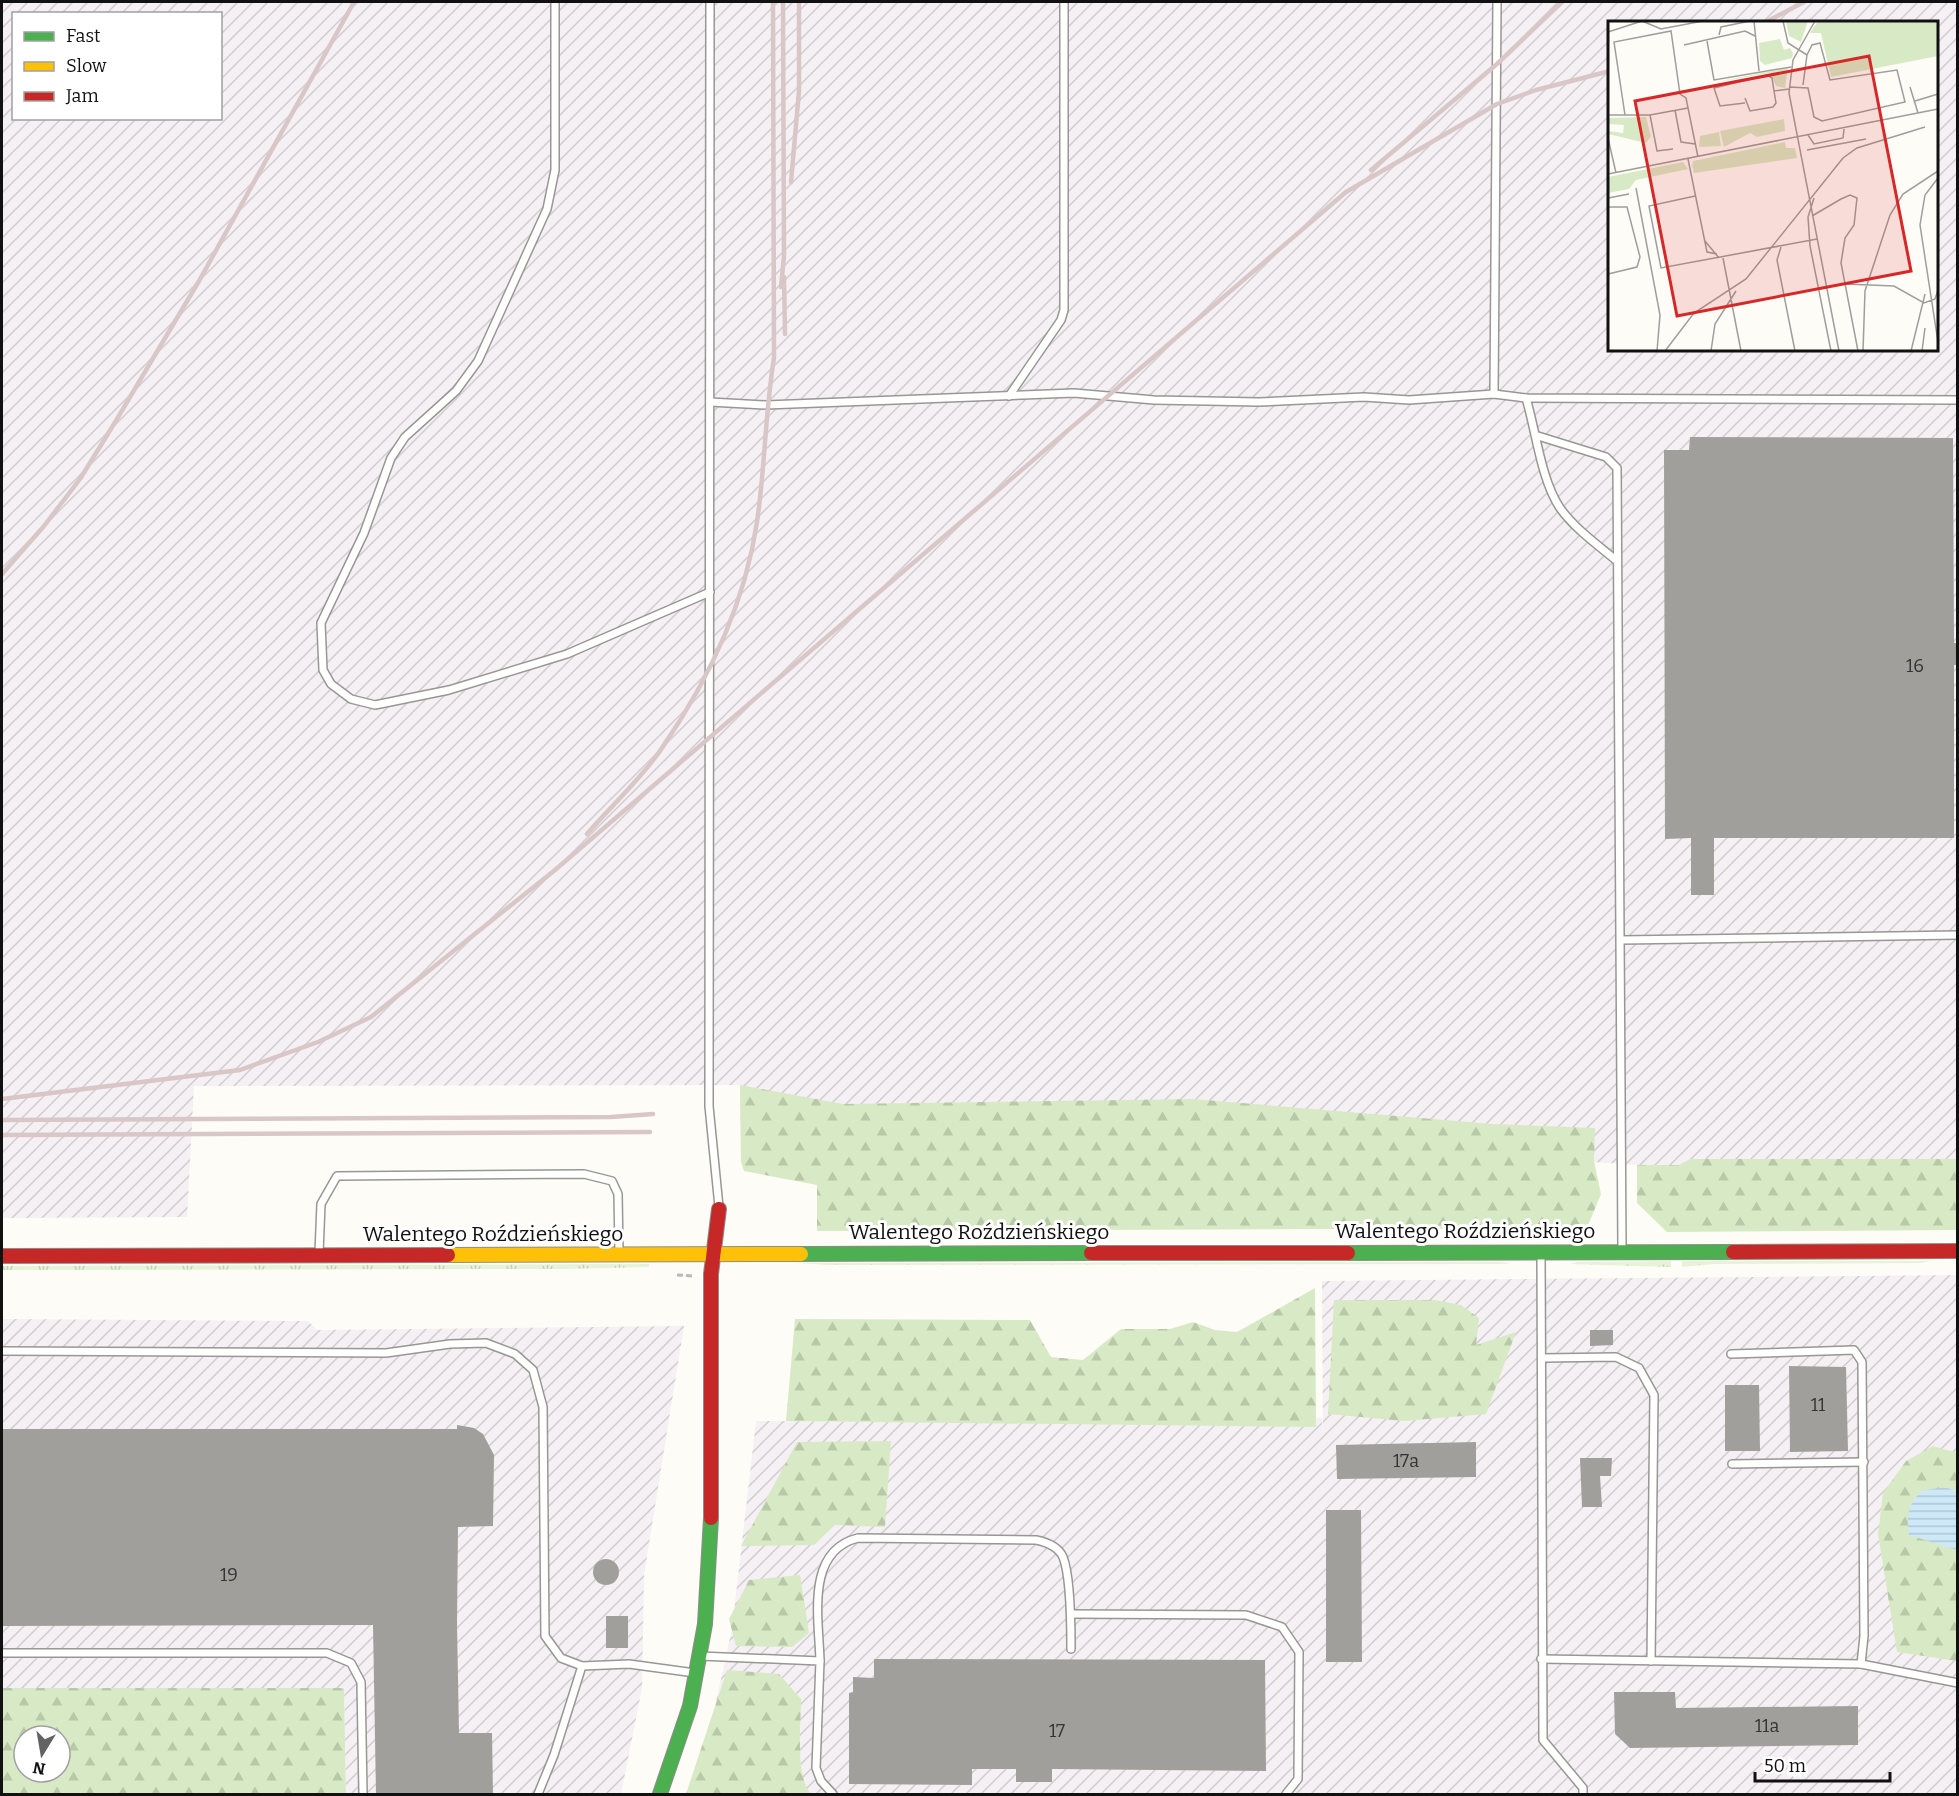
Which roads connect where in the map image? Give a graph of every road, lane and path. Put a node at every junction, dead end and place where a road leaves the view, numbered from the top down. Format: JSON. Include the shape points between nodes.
{"nodes":[{"id":1,"x":555,"y":2,"type":"edge"},
{"id":2,"x":710,"y":2,"type":"edge"},
{"id":3,"x":1064,"y":2,"type":"edge"},
{"id":4,"x":1497,"y":2,"type":"edge"},
{"id":5,"x":1494,"y":394,"type":"junction"},
{"id":6,"x":1009,"y":396,"type":"junction"},
{"id":7,"x":1526,"y":398,"type":"junction"},
{"id":8,"x":1958,"y":400,"type":"edge"},
{"id":9,"x":710,"y":402,"type":"junction"},
{"id":10,"x":1538,"y":436,"type":"junction"},
{"id":11,"x":1617,"y":561,"type":"junction"},
{"id":12,"x":710,"y":592,"type":"junction"},
{"id":13,"x":1958,"y":935,"type":"edge"},
{"id":14,"x":1621,"y":940,"type":"junction"},
{"id":15,"x":719,"y":1209,"type":"joint"},
{"id":16,"x":1958,"y":1251,"type":"edge"},
{"id":17,"x":1541,"y":1252,"type":"junction"},
{"id":18,"x":1622,"y":1252,"type":"junction"},
{"id":19,"x":714,"y":1253,"type":"junction"},
{"id":20,"x":619,"y":1254,"type":"junction"},
{"id":21,"x":2,"y":1256,"type":"edge"},
{"id":22,"x":319,"y":1256,"type":"junction"},
{"id":23,"x":2,"y":1351,"type":"edge"},
{"id":24,"x":1731,"y":1354,"type":"dead end"},
{"id":25,"x":1543,"y":1358,"type":"junction"},
{"id":26,"x":1864,"y":1462,"type":"junction"},
{"id":27,"x":1732,"y":1464,"type":"dead end"},
{"id":28,"x":1071,"y":1614,"type":"junction"},
{"id":29,"x":1071,"y":1649,"type":"dead end"},
{"id":30,"x":2,"y":1653,"type":"edge"},
{"id":31,"x":700,"y":1656,"type":"junction"},
{"id":32,"x":1541,"y":1659,"type":"junction"},
{"id":33,"x":819,"y":1661,"type":"junction"},
{"id":34,"x":1651,"y":1661,"type":"junction"},
{"id":35,"x":1862,"y":1664,"type":"junction"},
{"id":36,"x":582,"y":1666,"type":"junction"},
{"id":37,"x":697,"y":1673,"type":"junction"},
{"id":38,"x":1958,"y":1683,"type":"edge"},
{"id":39,"x":363,"y":1794,"type":"edge"},
{"id":40,"x":538,"y":1794,"type":"edge"},
{"id":41,"x":660,"y":1794,"type":"edge"},
{"id":42,"x":833,"y":1794,"type":"edge"},
{"id":43,"x":1286,"y":1794,"type":"edge"},
{"id":44,"x":1583,"y":1794,"type":"edge"}],
"edges":[{"from":1,"to":12,"type":"lane","via":[[555,170],[547,209],[478,362],[456,391],[405,437],[391,458],[364,533],[321,623],[323,670],[331,684],[351,699],[375,705],[567,654]]},
{"from":2,"to":9,"type":"lane"},
{"from":3,"to":6,"type":"lane","via":[[1064,310]]},
{"from":4,"to":5,"type":"lane"},
{"from":5,"to":6,"type":"lane","via":[[1409,400],[1364,397],[1259,402],[1154,400],[1074,393]]},
{"from":5,"to":7,"type":"lane"},
{"from":6,"to":9,"type":"lane","via":[[766,405]]},
{"from":7,"to":8,"type":"lane"},
{"from":7,"to":10,"type":"lane"},
{"from":9,"to":12,"type":"lane"},
{"from":10,"to":11,"type":"lane","via":[[1540,456],[1560,507]]},
{"from":10,"to":11,"type":"lane","via":[[1606,457],[1617,468]]},
{"from":11,"to":14,"type":"lane"},
{"from":12,"to":15,"type":"lane","via":[[709,1106]]},
{"from":13,"to":14,"type":"lane"},
{"from":14,"to":18,"type":"lane"},
{"from":15,"to":19,"type":"street"},
{"from":16,"to":18,"type":"street","name":"Walentego Roździeńskiego"},
{"from":17,"to":18,"type":"street","name":"Walentego Roździeńskiego"},
{"from":17,"to":19,"type":"street","name":"Walentego Roździeńskiego"},
{"from":17,"to":25,"type":"lane"},
{"from":19,"to":20,"type":"street","name":"Walentego Roździeńskiego"},
{"from":19,"to":31,"type":"street","via":[[710,1555]]},
{"from":20,"to":22,"type":"street","name":"Walentego Roździeńskiego"},
{"from":20,"to":22,"type":"lane","via":[[618,1194],[612,1181],[584,1174],[561,1174],[337,1176],[321,1204]]},
{"from":21,"to":22,"type":"street","name":"Walentego Roździeńskiego"},
{"from":23,"to":36,"type":"lane","via":[[386,1353],[486,1343],[515,1354],[533,1370],[543,1407],[545,1636],[561,1658]]},
{"from":24,"to":26,"type":"lane","via":[[1854,1350],[1862,1362]]},
{"from":25,"to":32,"type":"lane"},
{"from":25,"to":34,"type":"lane","via":[[1616,1357],[1639,1368],[1654,1395]]},
{"from":26,"to":27,"type":"lane"},
{"from":26,"to":35,"type":"lane"},
{"from":28,"to":29,"type":"lane"},
{"from":28,"to":33,"type":"lane","via":[[1062,1556],[1049,1543],[858,1538],[844,1542],[831,1553],[821,1572]]},
{"from":28,"to":43,"type":"lane","via":[[1246,1615],[1282,1626],[1299,1652],[1298,1779]]},
{"from":30,"to":39,"type":"lane","via":[[327,1653],[351,1663],[361,1682]]},
{"from":31,"to":33,"type":"lane"},
{"from":31,"to":37,"type":"street"},
{"from":32,"to":34,"type":"lane"},
{"from":32,"to":44,"type":"lane","via":[[1543,1740],[1583,1788]]},
{"from":33,"to":42,"type":"lane","via":[[816,1768]]},
{"from":34,"to":35,"type":"lane"},
{"from":35,"to":38,"type":"lane"},
{"from":36,"to":37,"type":"lane","via":[[629,1664]]},
{"from":36,"to":40,"type":"lane"},
{"from":37,"to":41,"type":"street"}]}
